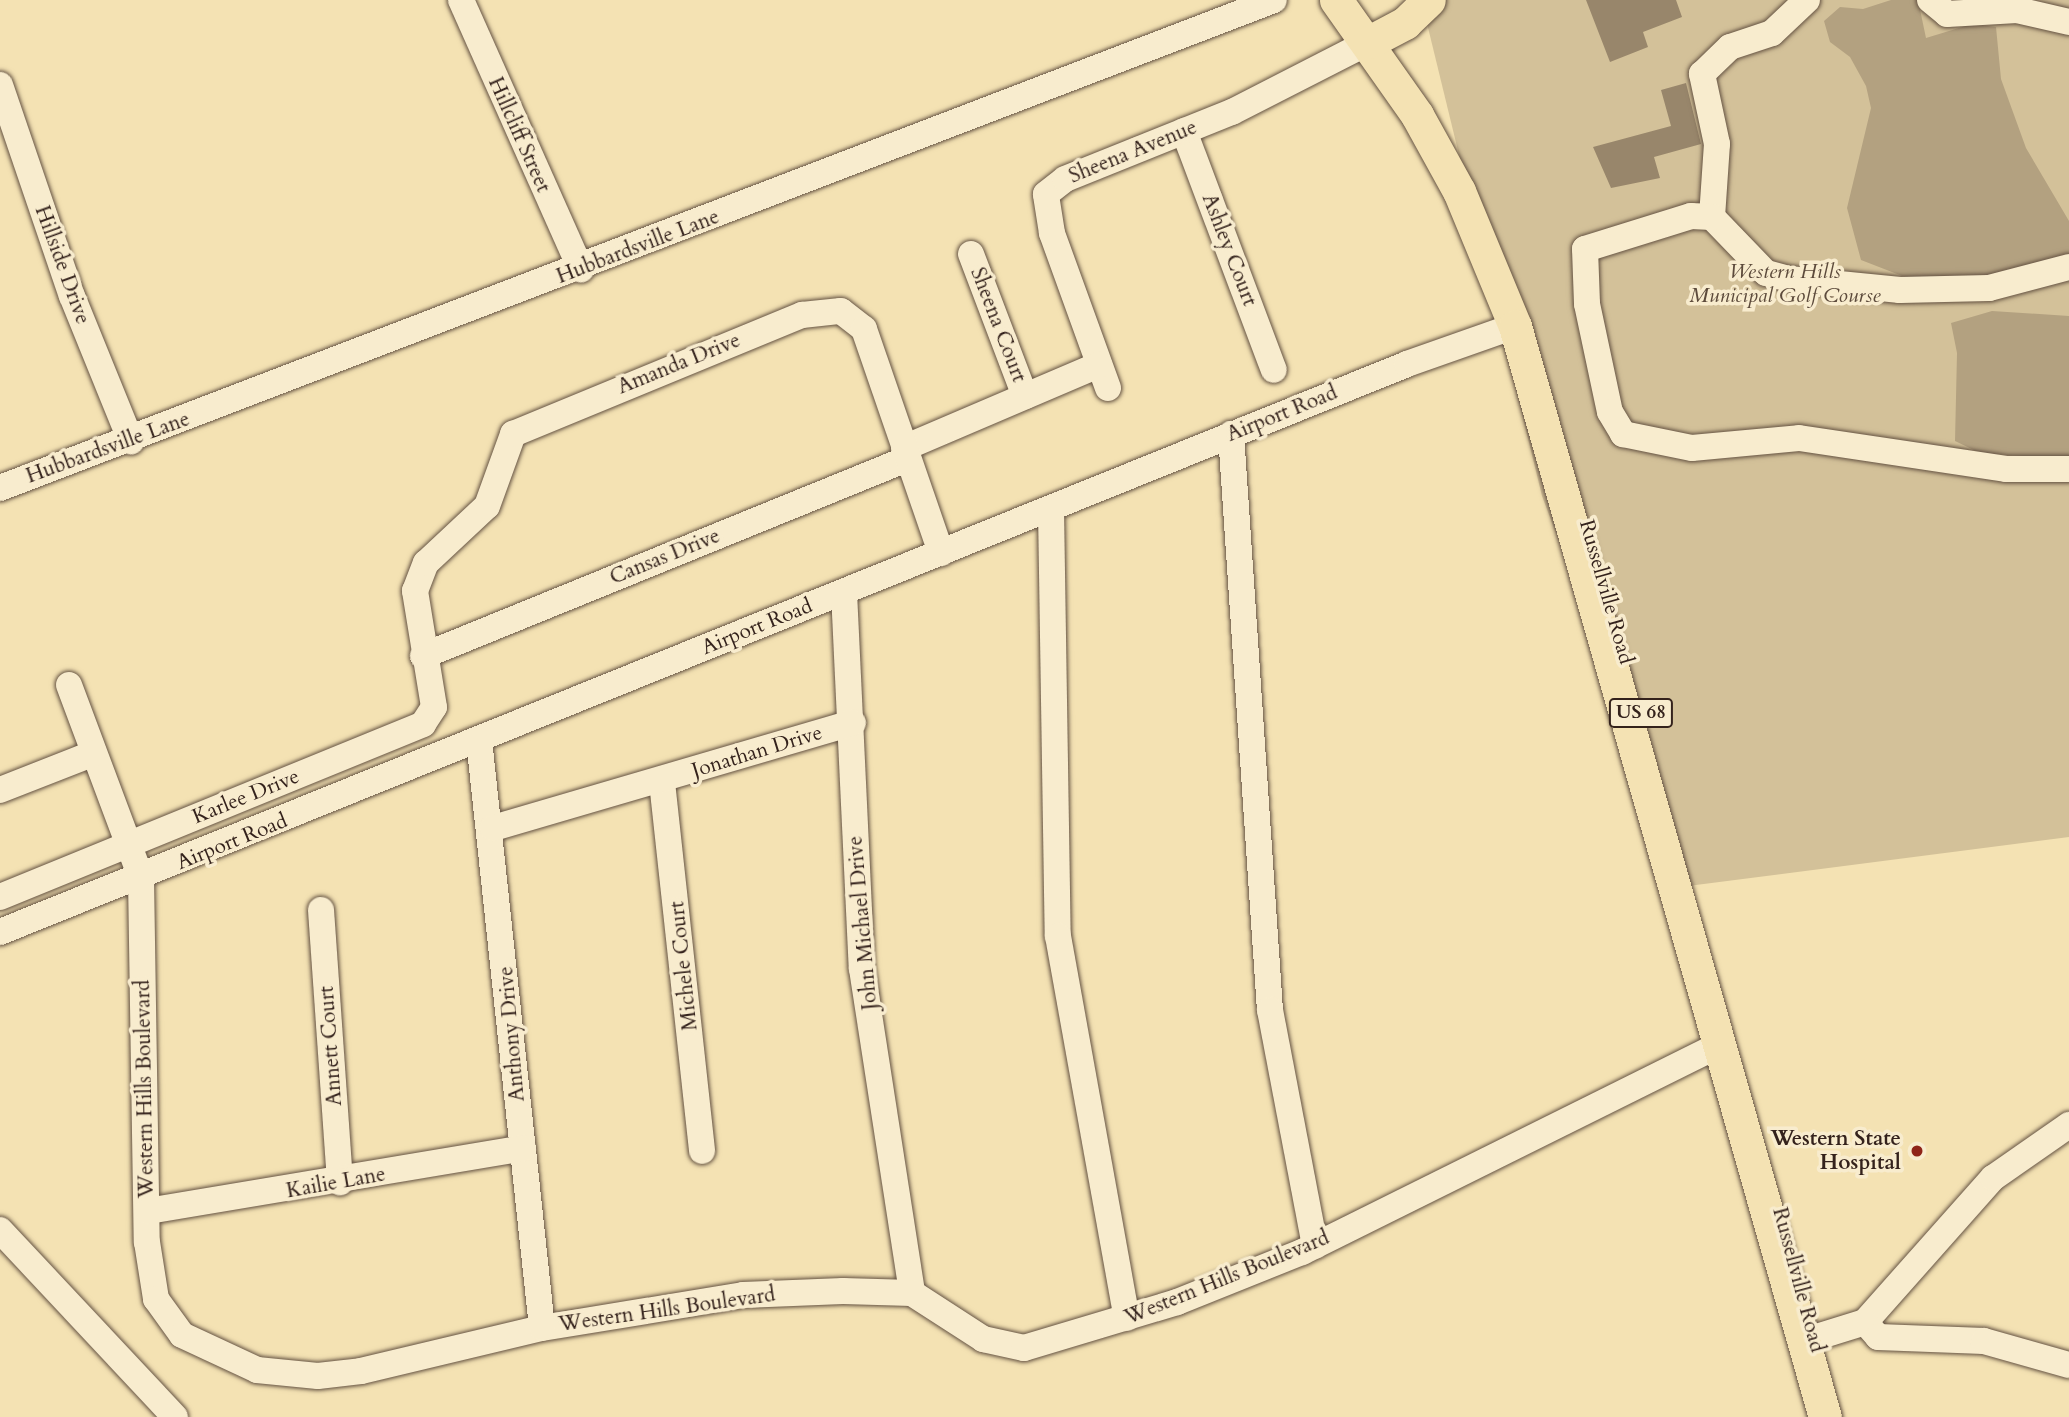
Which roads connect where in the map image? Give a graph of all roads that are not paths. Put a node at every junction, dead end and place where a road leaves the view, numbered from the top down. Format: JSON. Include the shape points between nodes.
{"nodes":[{"id":1,"x":461,"y":0,"type":"edge"},
{"id":2,"x":1274,"y":0,"type":"edge"},
{"id":3,"x":1336,"y":0,"type":"edge"},
{"id":4,"x":1348,"y":0,"type":"edge"},
{"id":5,"x":1429,"y":0,"type":"edge"},
{"id":6,"x":1807,"y":0,"type":"edge"},
{"id":7,"x":1930,"y":0,"type":"edge"},
{"id":8,"x":2069,"y":22,"type":"edge"},
{"id":9,"x":1373,"y":40,"type":"junction"},
{"id":10,"x":0,"y":85,"type":"edge"},
{"id":11,"x":1184,"y":131,"type":"junction"},
{"id":12,"x":1712,"y":217,"type":"junction"},
{"id":13,"x":971,"y":254,"type":"dead end"},
{"id":14,"x":2069,"y":267,"type":"edge"},
{"id":15,"x":581,"y":269,"type":"junction"},
{"id":16,"x":1516,"y":326,"type":"junction"},
{"id":17,"x":1274,"y":370,"type":"dead end"},
{"id":18,"x":1104,"y":376,"type":"joint"},
{"id":19,"x":1025,"y":396,"type":"junction"},
{"id":20,"x":1231,"y":434,"type":"junction"},
{"id":21,"x":131,"y":441,"type":"junction"},
{"id":22,"x":905,"y":453,"type":"junction"},
{"id":23,"x":2069,"y":469,"type":"edge"},
{"id":24,"x":0,"y":488,"type":"edge"},
{"id":25,"x":1051,"y":509,"type":"junction"},
{"id":26,"x":941,"y":553,"type":"junction"},
{"id":27,"x":844,"y":592,"type":"junction"},
{"id":28,"x":423,"y":656,"type":"junction"},
{"id":29,"x":69,"y":685,"type":"dead end"},
{"id":30,"x":853,"y":723,"type":"junction"},
{"id":31,"x":480,"y":740,"type":"junction"},
{"id":32,"x":92,"y":754,"type":"junction"},
{"id":33,"x":662,"y":782,"type":"junction"},
{"id":34,"x":0,"y":790,"type":"edge"},
{"id":35,"x":493,"y":828,"type":"junction"},
{"id":36,"x":127,"y":845,"type":"junction"},
{"id":37,"x":141,"y":878,"type":"junction"},
{"id":38,"x":0,"y":897,"type":"edge"},
{"id":39,"x":321,"y":910,"type":"dead end"},
{"id":40,"x":0,"y":932,"type":"edge"},
{"id":41,"x":1721,"y":1044,"type":"junction"},
{"id":42,"x":2069,"y":1125,"type":"edge"},
{"id":43,"x":523,"y":1148,"type":"junction"},
{"id":44,"x":702,"y":1151,"type":"dead end"},
{"id":45,"x":340,"y":1182,"type":"junction"},
{"id":46,"x":148,"y":1211,"type":"junction"},
{"id":47,"x":0,"y":1230,"type":"edge"},
{"id":48,"x":1314,"y":1246,"type":"junction"},
{"id":49,"x":912,"y":1293,"type":"junction"},
{"id":50,"x":1127,"y":1318,"type":"junction"},
{"id":51,"x":1865,"y":1322,"type":"junction"},
{"id":52,"x":542,"y":1328,"type":"junction"},
{"id":53,"x":1809,"y":1339,"type":"junction"},
{"id":54,"x":2069,"y":1365,"type":"edge"},
{"id":55,"x":175,"y":1417,"type":"edge"},
{"id":56,"x":1825,"y":1417,"type":"edge"},
{"id":57,"x":1835,"y":1417,"type":"edge"}],
"edges":[{"from":1,"to":15,"type":"street","name":"Hillcliff Street"},
{"from":2,"to":15,"type":"street","name":"Hubbardsville Lane"},
{"from":3,"to":9,"type":"main road","number":"US 68"},
{"from":4,"to":9,"type":"main road","number":"US 68"},
{"from":5,"to":9,"type":"main road","via":[[1405,23]]},
{"from":6,"to":12,"type":"street","via":[[1772,33],[1730,47],[1702,74],[1717,144]]},
{"from":7,"to":8,"type":"street","via":[[1960,16],[2017,10]]},
{"from":9,"to":11,"type":"street","name":"Sheena Avenue"},
{"from":9,"to":16,"type":"main road","name":"Russellville Road","number":"US 68","via":[[1459,191]]},
{"from":9,"to":53,"type":"main road","name":"Russellville Road","number":"US 68","via":[[1467,190],[1539,366]]},
{"from":10,"to":21,"type":"street","name":"Hillside Drive","via":[[58,259]]},
{"from":11,"to":17,"type":"street","name":"Ashley Court"},
{"from":11,"to":18,"type":"street","name":"Sheena Avenue","via":[[1065,179],[1042,202]]},
{"from":12,"to":14,"type":"street","via":[[1766,273],[1789,279],[1900,290],[1989,288]]},
{"from":12,"to":23,"type":"street","via":[[1691,216],[1584,249],[1587,304],[1610,412],[1623,434],[1692,447],[1799,438],[2006,469]]},
{"from":13,"to":19,"type":"street","name":"Sheena Court"},
{"from":15,"to":21,"type":"street","name":"Hubbardsville Lane"},
{"from":16,"to":20,"type":"street","name":"Airport Road"},
{"from":16,"to":41,"type":"main road","name":"Russellville Road","number":"US 68"},
{"from":18,"to":19,"type":"street","name":"Cansas Drive"},
{"from":19,"to":22,"type":"street","name":"Cansas Drive"},
{"from":20,"to":25,"type":"street","name":"Airport Road"},
{"from":20,"to":48,"type":"street","via":[[1270,1010]]},
{"from":21,"to":24,"type":"street","name":"Hubbardsville Lane"},
{"from":22,"to":26,"type":"street","name":"Amanda Drive"},
{"from":22,"to":28,"type":"street","name":"Cansas Drive"},
{"from":22,"to":28,"type":"street","name":"Amanda Drive","via":[[864,329],[841,311],[802,315],[588,401],[513,434],[487,506],[426,562],[415,591]]},
{"from":25,"to":26,"type":"street","name":"Airport Road"},
{"from":25,"to":50,"type":"street","via":[[1058,936]]},
{"from":26,"to":27,"type":"street","name":"Airport Road"},
{"from":27,"to":30,"type":"street","name":"John Michael Drive"},
{"from":27,"to":31,"type":"street","name":"Airport Road"},
{"from":28,"to":36,"type":"street","name":"Karlee Drive","via":[[434,707],[423,724]]},
{"from":29,"to":32,"type":"street"},
{"from":30,"to":33,"type":"street","name":"Jonathan Drive"},
{"from":30,"to":49,"type":"street","name":"John Michael Drive","via":[[863,970]]},
{"from":31,"to":35,"type":"street","name":"Anthony Drive"},
{"from":31,"to":37,"type":"street","name":"Airport Road"},
{"from":32,"to":34,"type":"street"},
{"from":32,"to":36,"type":"street"},
{"from":33,"to":35,"type":"street","name":"Jonathan Drive"},
{"from":33,"to":44,"type":"street","name":"Michele Court"},
{"from":35,"to":43,"type":"street","name":"Anthony Drive"},
{"from":36,"to":37,"type":"street"},
{"from":36,"to":38,"type":"street","name":"Karlee Drive"},
{"from":37,"to":40,"type":"street","name":"Airport Road"},
{"from":37,"to":46,"type":"street","name":"Western Hills Boulevard"},
{"from":39,"to":45,"type":"street","name":"Annett Court"},
{"from":41,"to":48,"type":"street","name":"Western Hills Boulevard"},
{"from":41,"to":53,"type":"main road","name":"Russellville Road","number":"US 68"},
{"from":42,"to":51,"type":"street","via":[[1993,1178]]},
{"from":43,"to":45,"type":"street","name":"Kailie Lane"},
{"from":43,"to":52,"type":"street","name":"Anthony Drive"},
{"from":45,"to":46,"type":"street","name":"Kailie Lane"},
{"from":46,"to":52,"type":"street","name":"Western Hills Boulevard","via":[[150,1275],[169,1319],[202,1348],[257,1370],[318,1376],[361,1371]]},
{"from":47,"to":55,"type":"street"},
{"from":48,"to":50,"type":"street","name":"Western Hills Boulevard"},
{"from":49,"to":50,"type":"street","name":"Western Hills Boulevard","via":[[983,1339],[1024,1348]]},
{"from":49,"to":52,"type":"street","name":"Western Hills Boulevard","via":[[743,1295]]},
{"from":51,"to":53,"type":"street"},
{"from":51,"to":54,"type":"street","via":[[1878,1337],[1984,1341]]},
{"from":53,"to":56,"type":"main road","name":"Russellville Road","number":"US 68"},
{"from":53,"to":57,"type":"main road","name":"Russellville Road","number":"US 68"}]}
